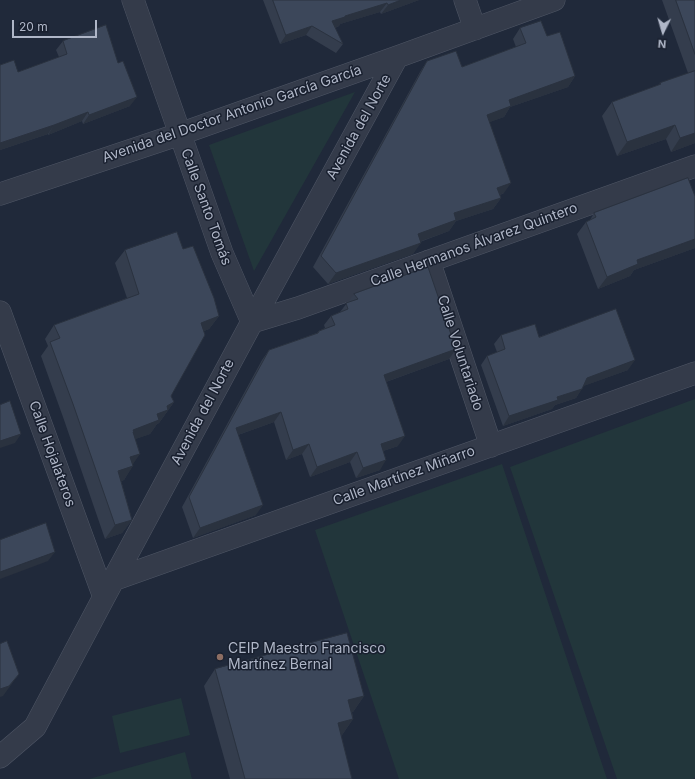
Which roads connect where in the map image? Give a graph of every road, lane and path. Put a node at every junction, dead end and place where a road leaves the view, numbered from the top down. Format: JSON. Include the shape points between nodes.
{"nodes":[{"id":1,"x":132,"y":0,"type":"edge"},
{"id":2,"x":465,"y":0,"type":"edge"},
{"id":3,"x":554,"y":0,"type":"edge"},
{"id":4,"x":475,"y":29,"type":"junction"},
{"id":5,"x":397,"y":57,"type":"junction"},
{"id":6,"x":180,"y":134,"type":"junction"},
{"id":7,"x":695,"y":166,"type":"edge"},
{"id":8,"x":0,"y":194,"type":"edge"},
{"id":9,"x":429,"y":261,"type":"junction"},
{"id":10,"x":0,"y":312,"type":"edge"},
{"id":11,"x":252,"y":322,"type":"junction"},
{"id":12,"x":695,"y":373,"type":"edge"},
{"id":13,"x":491,"y":446,"type":"junction"},
{"id":14,"x":108,"y":588,"type":"junction"},
{"id":15,"x":0,"y":757,"type":"edge"}],
"edges":[{"from":1,"to":6,"type":"street","name":"Calle Santo Tomás"},
{"from":2,"to":4,"type":"street"},
{"from":3,"to":4,"type":"street","name":"Avenida del Doctor Antonio García García"},
{"from":4,"to":5,"type":"street","name":"Avenida del Doctor Antonio García García"},
{"from":5,"to":6,"type":"street","name":"Avenida del Doctor Antonio García García"},
{"from":5,"to":11,"type":"street","name":"Avenida del Norte"},
{"from":6,"to":8,"type":"street","name":"Avenida del Doctor Antonio García García"},
{"from":6,"to":11,"type":"street","name":"Calle Santo Tomás","via":[[222,253]]},
{"from":7,"to":9,"type":"street","name":"Calle Hermanos Álvarez Quintero"},
{"from":9,"to":11,"type":"street","name":"Calle Hermanos Álvarez Quintero"},
{"from":9,"to":13,"type":"street","name":"Calle Voluntariado"},
{"from":10,"to":14,"type":"street","name":"Calle Hojalateros"},
{"from":11,"to":14,"type":"street","name":"Avenida del Norte"},
{"from":12,"to":13,"type":"street","name":"Calle Martínez Miñarro"},
{"from":13,"to":14,"type":"street","name":"Calle Martínez Miñarro"},
{"from":14,"to":15,"type":"street","name":"Avenida del Norte","via":[[35,727]]}]}
